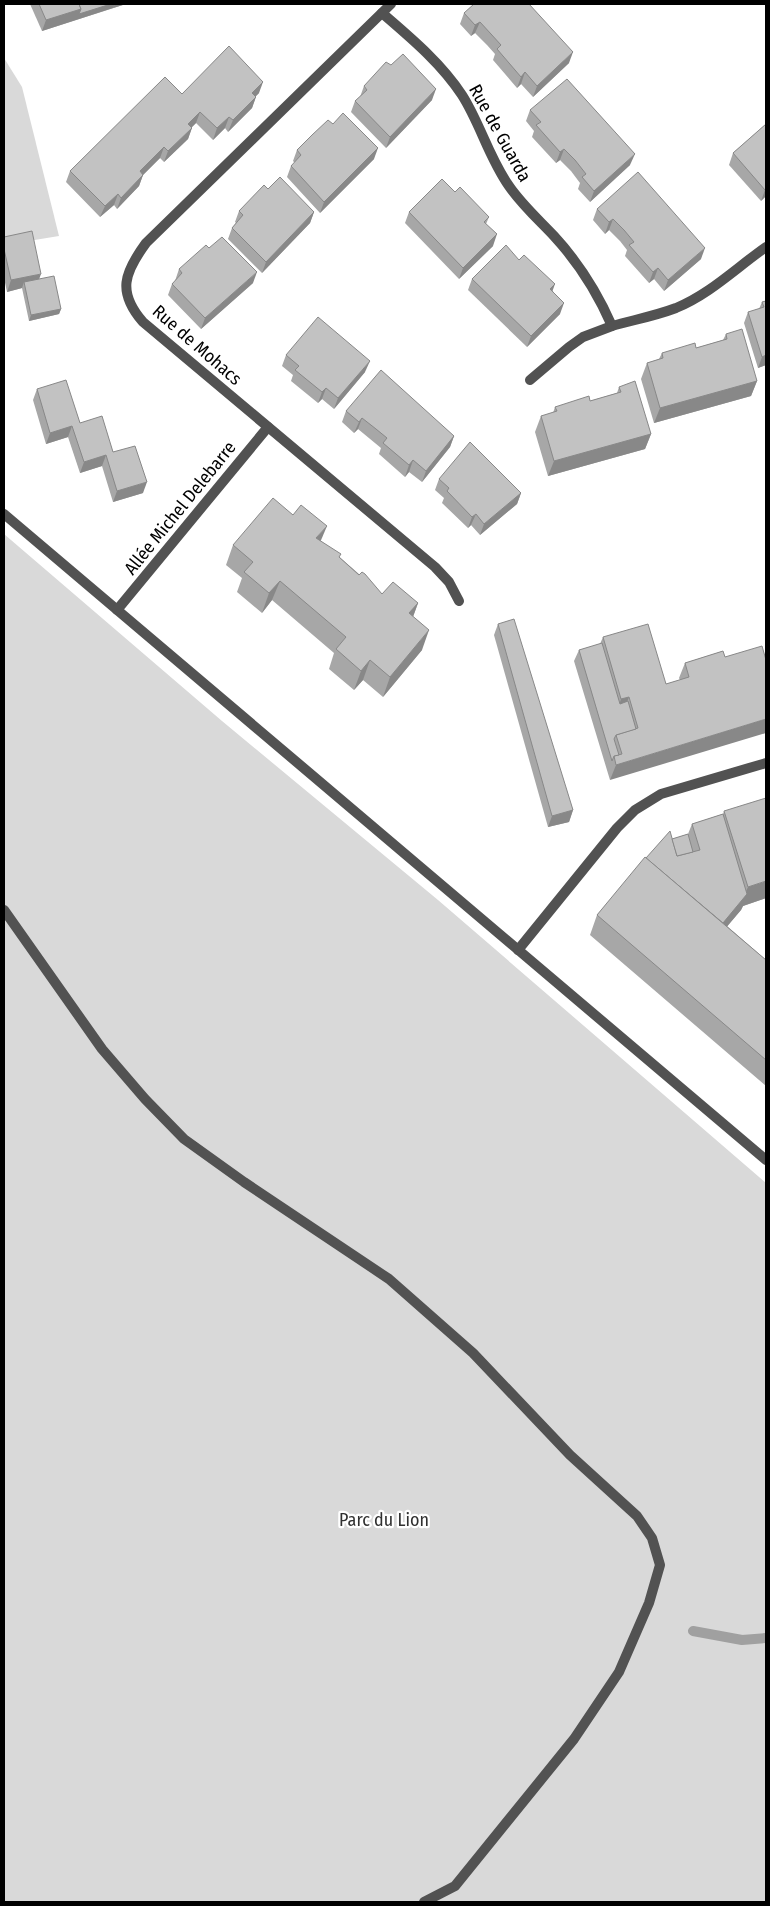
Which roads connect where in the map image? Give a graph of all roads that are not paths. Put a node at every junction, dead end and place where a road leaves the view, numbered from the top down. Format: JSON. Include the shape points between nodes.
{"nodes":[{"id":1,"x":391,"y":4,"type":"edge"},
{"id":2,"x":382,"y":13,"type":"junction"},
{"id":3,"x":766,"y":247,"type":"edge"},
{"id":4,"x":612,"y":326,"type":"junction"},
{"id":5,"x":530,"y":380,"type":"dead end"},
{"id":6,"x":268,"y":427,"type":"junction"},
{"id":7,"x":4,"y":514,"type":"edge"},
{"id":8,"x":459,"y":601,"type":"dead end"},
{"id":9,"x":117,"y":610,"type":"junction"},
{"id":10,"x":766,"y":763,"type":"edge"},
{"id":11,"x":4,"y":910,"type":"edge"},
{"id":12,"x":518,"y":950,"type":"junction"},
{"id":13,"x":766,"y":1160,"type":"edge"},
{"id":14,"x":424,"y":1902,"type":"edge"}],
"edges":[{"from":1,"to":2,"type":"street","name":"Rue de Mohacs"},
{"from":2,"to":4,"type":"street","name":"Rue de Guarda","via":[[436,62],[462,96],[508,186],[565,249],[595,292]]},
{"from":2,"to":6,"type":"street","name":"Rue de Mohacs","via":[[146,243],[129,270],[127,297],[143,322]]},
{"from":3,"to":4,"type":"street","via":[[698,297],[657,314]]},
{"from":4,"to":5,"type":"street","via":[[569,346]]},
{"from":6,"to":8,"type":"street","name":"Rue de Mohacs","via":[[435,568],[449,582]]},
{"from":6,"to":9,"type":"street","name":"Allée Michel Delebarre"},
{"from":7,"to":9,"type":"street"},
{"from":9,"to":12,"type":"street"},
{"from":10,"to":12,"type":"street","via":[[661,794],[635,810]]},
{"from":11,"to":14,"type":"street","via":[[102,1049],[184,1139],[390,1279],[473,1353],[570,1456],[637,1516],[652,1538],[660,1565],[649,1603],[619,1672],[574,1738],[456,1886]]},
{"from":12,"to":13,"type":"street"}]}
